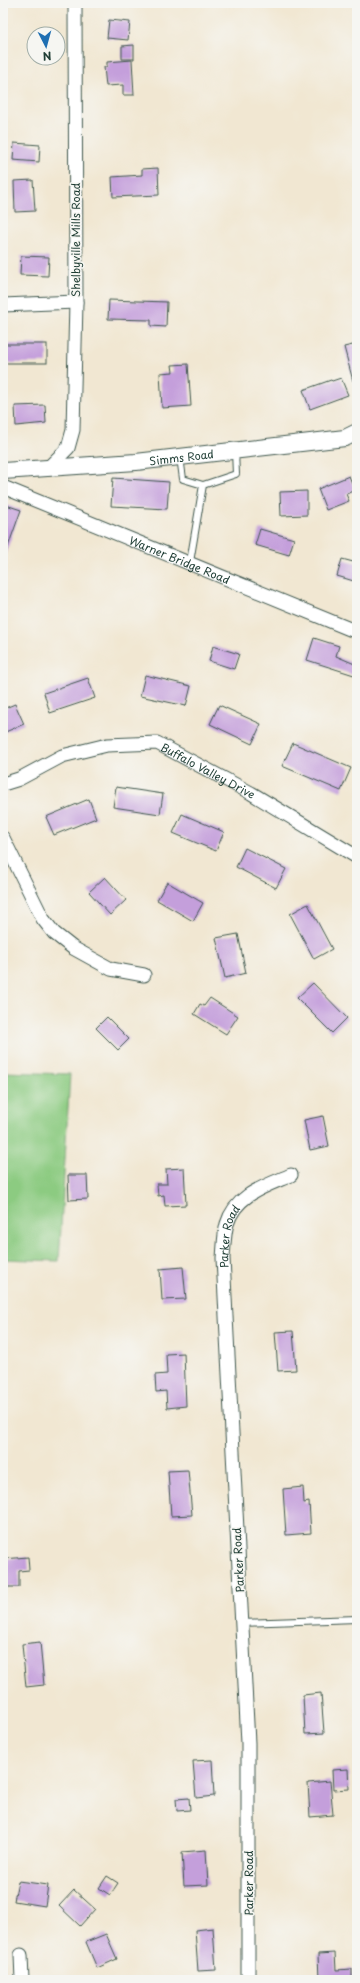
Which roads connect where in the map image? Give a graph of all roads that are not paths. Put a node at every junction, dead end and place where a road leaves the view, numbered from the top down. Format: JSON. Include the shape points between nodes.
{"nodes":[{"id":1,"x":75,"y":3,"type":"edge"},
{"id":2,"x":76,"y":302,"type":"junction"},
{"id":3,"x":3,"y":305,"type":"edge"},
{"id":4,"x":357,"y":432,"type":"edge"},
{"id":5,"x":236,"y":451,"type":"junction"},
{"id":6,"x":180,"y":457,"type":"junction"},
{"id":7,"x":48,"y":468,"type":"junction"},
{"id":8,"x":3,"y":470,"type":"edge"},
{"id":9,"x":203,"y":485,"type":"junction"},
{"id":10,"x":3,"y":487,"type":"edge"},
{"id":11,"x":190,"y":562,"type":"junction"},
{"id":12,"x":357,"y":632,"type":"edge"},
{"id":13,"x":3,"y":784,"type":"edge"},
{"id":14,"x":3,"y":838,"type":"edge"},
{"id":15,"x":357,"y":857,"type":"edge"},
{"id":16,"x":144,"y":975,"type":"dead end"},
{"id":17,"x":291,"y":1175,"type":"dead end"},
{"id":18,"x":357,"y":1619,"type":"edge"},
{"id":19,"x":242,"y":1624,"type":"junction"},
{"id":20,"x":21,"y":1955,"type":"dead end"},
{"id":21,"x":22,"y":1980,"type":"edge"},
{"id":22,"x":248,"y":1980,"type":"edge"}],
"edges":[{"from":1,"to":2,"type":"street","name":"Shelbyville Mills Road"},
{"from":2,"to":3,"type":"street"},
{"from":2,"to":7,"type":"street","name":"Shelbyville Mills Road","via":[[73,430],[68,448]]},
{"from":4,"to":5,"type":"street","name":"Simms Road","via":[[345,438]]},
{"from":5,"to":6,"type":"street","name":"Simms Road"},
{"from":5,"to":9,"type":"lane","via":[[236,474]]},
{"from":6,"to":7,"type":"street","name":"Simms Road"},
{"from":6,"to":9,"type":"lane","via":[[183,479]]},
{"from":7,"to":8,"type":"street","name":"Simms Road"},
{"from":9,"to":11,"type":"lane"},
{"from":10,"to":11,"type":"street","name":"Warner Bridge Road"},
{"from":11,"to":12,"type":"street","name":"Warner Bridge Road"},
{"from":13,"to":15,"type":"street","name":"Buffalo Valley Drive","via":[[19,779],[62,756],[107,745],[157,743],[251,793]]},
{"from":14,"to":16,"type":"street","via":[[43,919],[54,933],[73,948],[111,969]]},
{"from":17,"to":19,"type":"street","name":"Parker Road","via":[[250,1194],[236,1205],[227,1224],[223,1258]]},
{"from":18,"to":19,"type":"lane"},
{"from":19,"to":22,"type":"street","name":"Parker Road","via":[[248,1743]]},
{"from":20,"to":21,"type":"street"}]}
